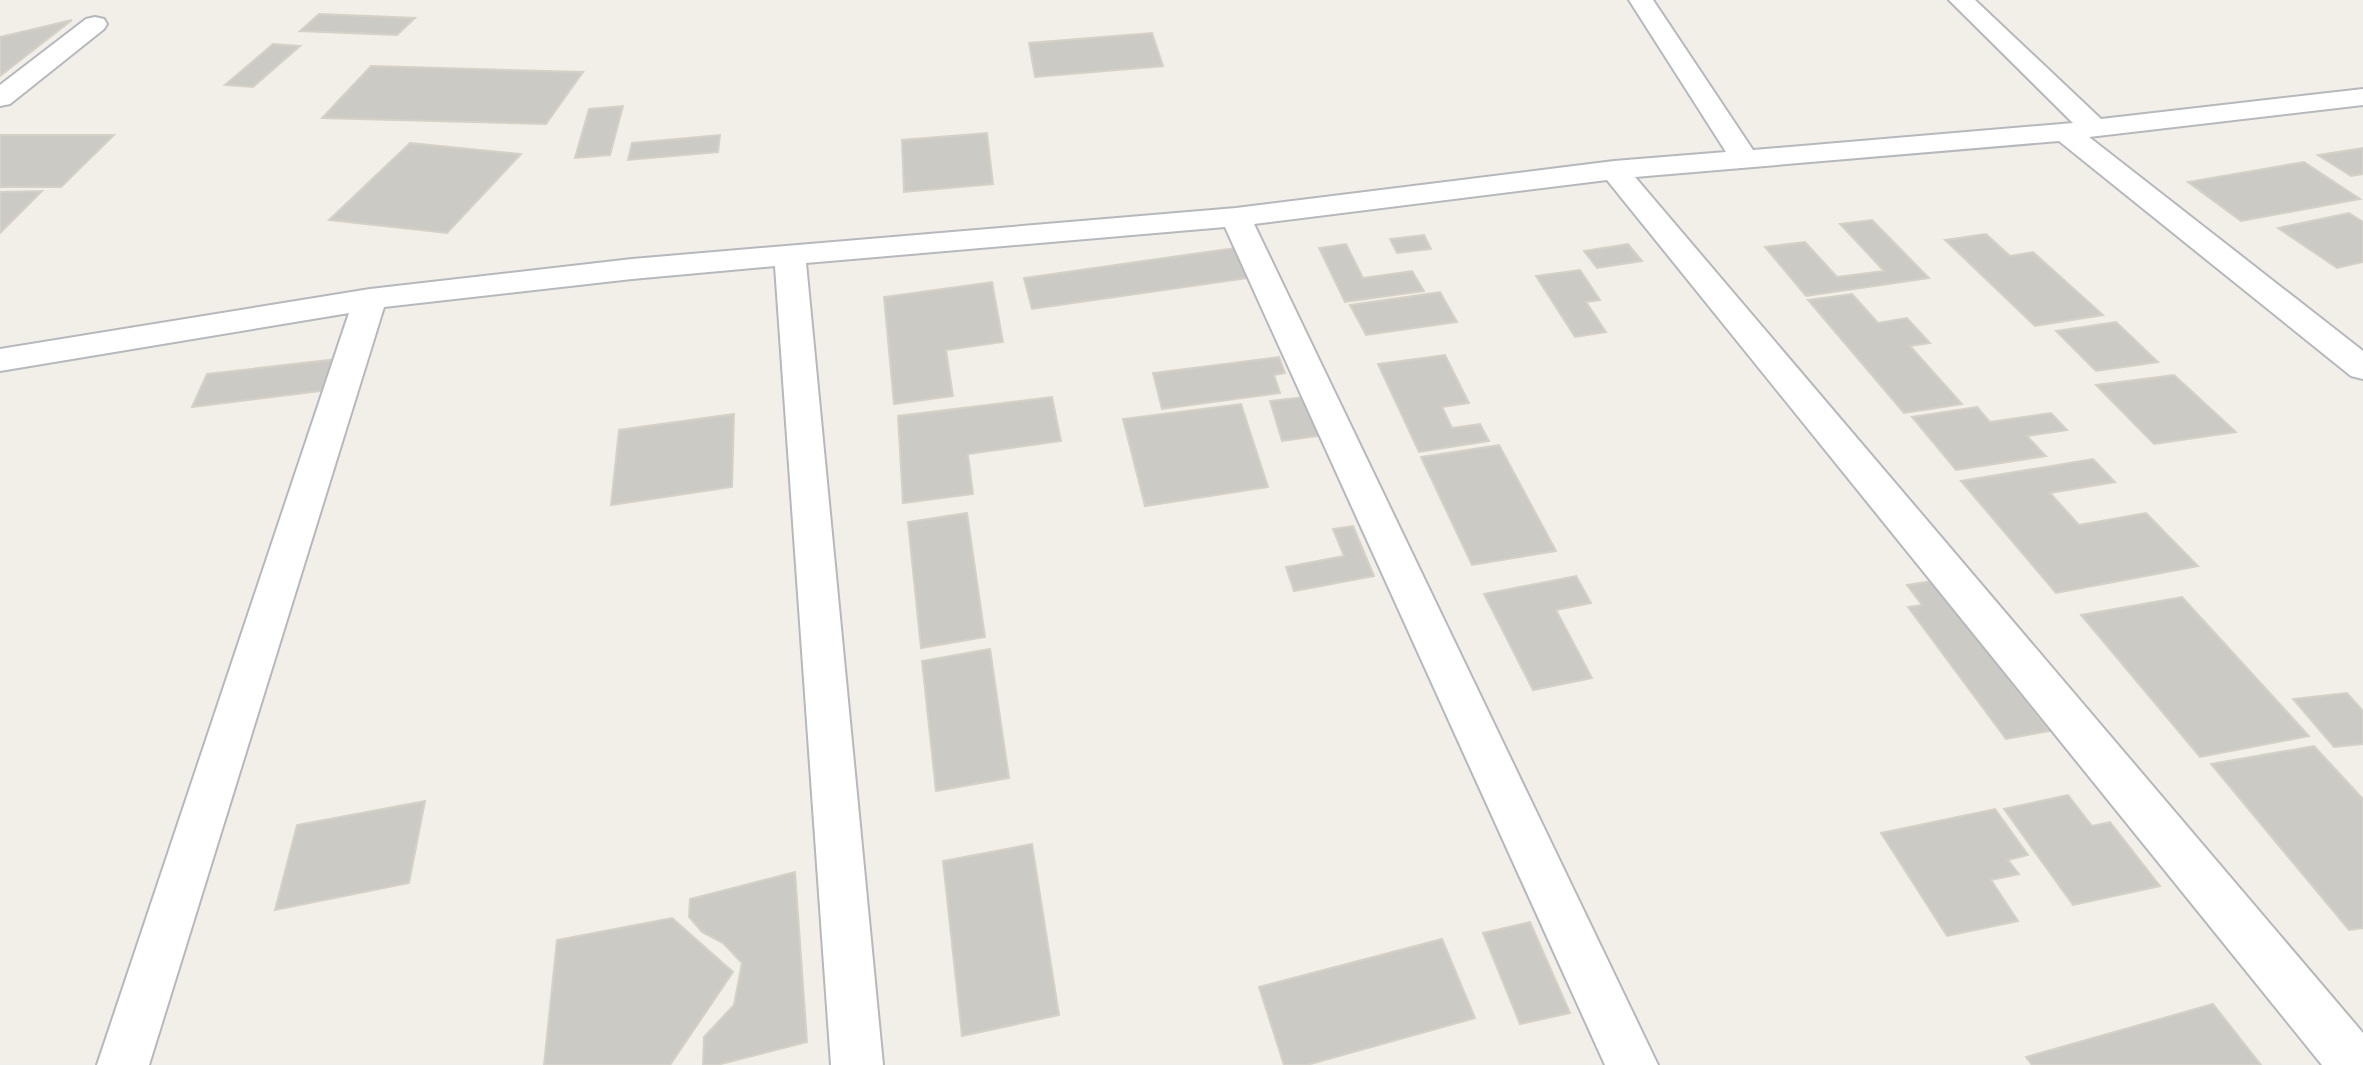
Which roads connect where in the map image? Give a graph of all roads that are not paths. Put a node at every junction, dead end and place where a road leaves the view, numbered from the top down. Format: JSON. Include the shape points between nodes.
{"nodes":[{"id":1,"x":1641,"y":0,"type":"edge"},
{"id":2,"x":1961,"y":0,"type":"edge"},
{"id":3,"x":95,"y":24,"type":"dead end"},
{"id":4,"x":2363,"y":97,"type":"edge"},
{"id":5,"x":0,"y":99,"type":"edge"},
{"id":6,"x":2080,"y":130,"type":"junction"},
{"id":7,"x":1745,"y":159,"type":"junction"},
{"id":8,"x":1614,"y":170,"type":"junction"},
{"id":9,"x":1236,"y":217,"type":"junction"},
{"id":10,"x":790,"y":254,"type":"junction"},
{"id":11,"x":370,"y":299,"type":"junction"},
{"id":12,"x":0,"y":360,"type":"edge"},
{"id":13,"x":2363,"y":368,"type":"edge"},
{"id":14,"x":123,"y":1065,"type":"edge"},
{"id":15,"x":857,"y":1065,"type":"edge"},
{"id":16,"x":1632,"y":1065,"type":"edge"},
{"id":17,"x":2356,"y":1065,"type":"edge"}],
"edges":[{"from":1,"to":7,"type":"street"},
{"from":2,"to":6,"type":"street"},
{"from":3,"to":5,"type":"street"},
{"from":4,"to":6,"type":"street"},
{"from":6,"to":7,"type":"street"},
{"from":6,"to":13,"type":"street"},
{"from":7,"to":8,"type":"street"},
{"from":8,"to":9,"type":"street"},
{"from":8,"to":17,"type":"street"},
{"from":9,"to":10,"type":"street"},
{"from":9,"to":16,"type":"street"},
{"from":10,"to":11,"type":"street"},
{"from":10,"to":15,"type":"street"},
{"from":11,"to":12,"type":"street"},
{"from":11,"to":14,"type":"street"}]}
